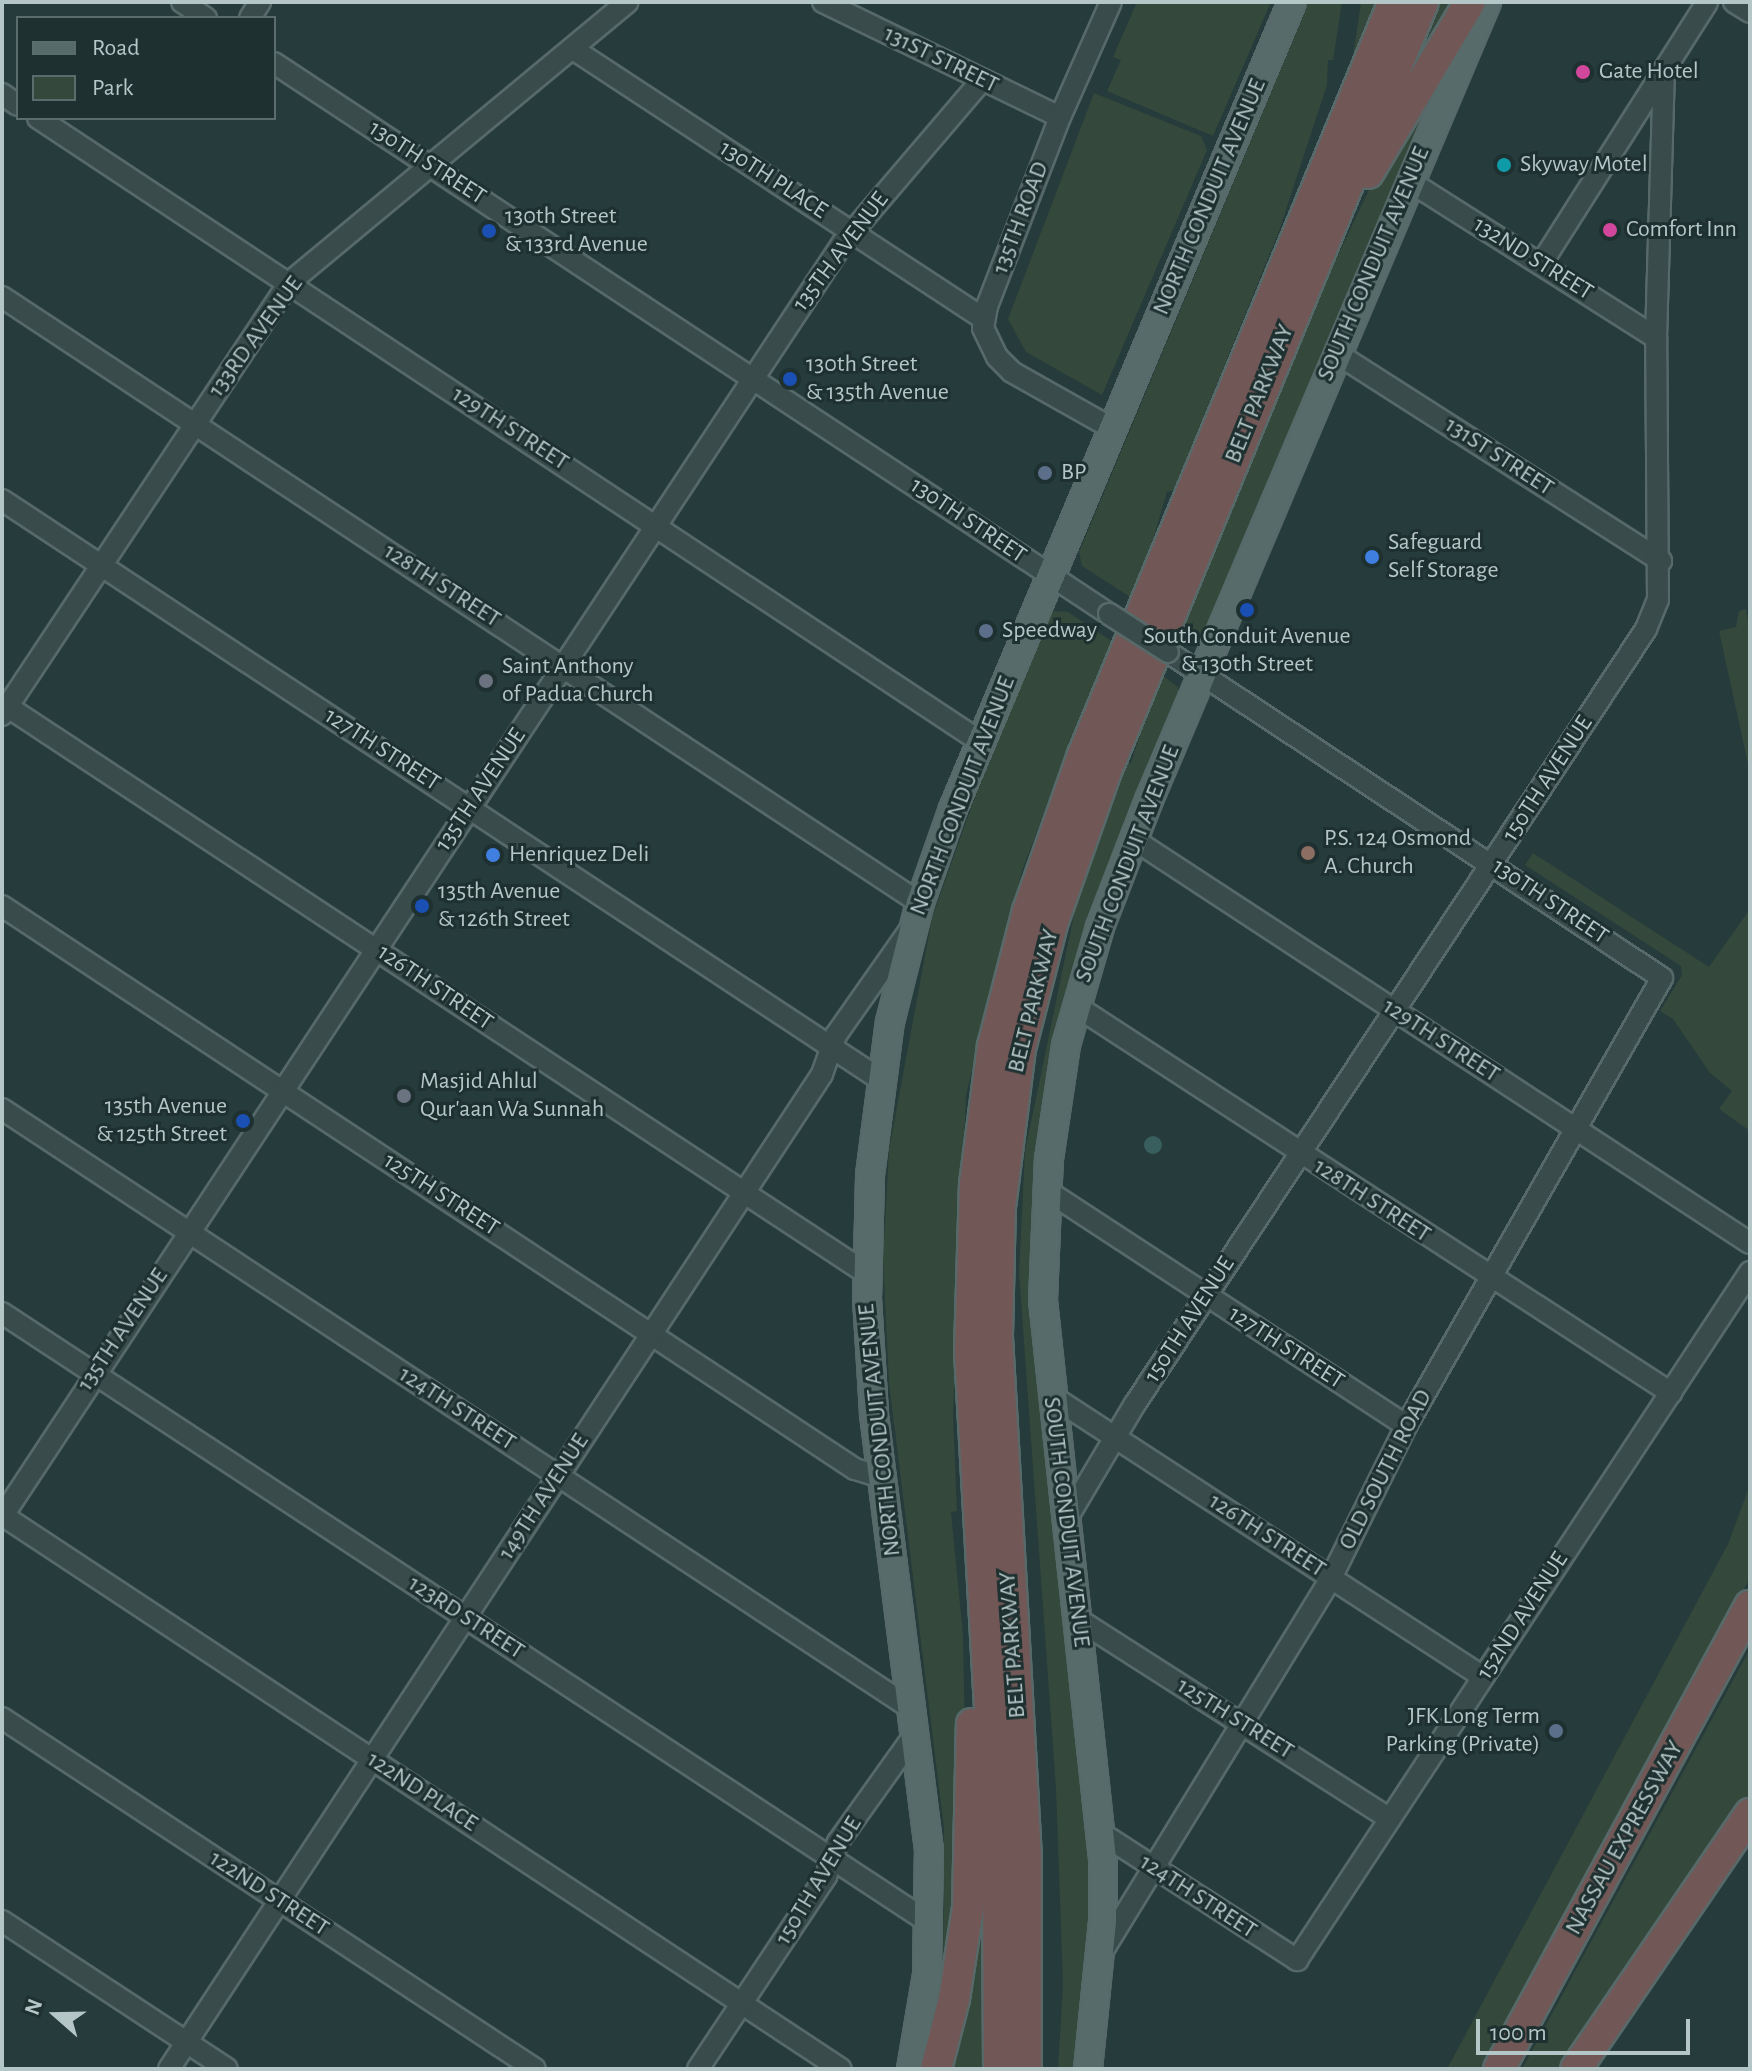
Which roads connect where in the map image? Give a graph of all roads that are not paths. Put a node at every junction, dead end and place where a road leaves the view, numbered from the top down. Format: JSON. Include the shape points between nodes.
{"nodes":[{"id":1,"x":182,"y":2,"type":"edge"},
{"id":2,"x":627,"y":2,"type":"edge"},
{"id":3,"x":823,"y":2,"type":"edge"},
{"id":4,"x":1111,"y":2,"type":"edge"},
{"id":5,"x":1292,"y":2,"type":"edge"},
{"id":6,"x":1376,"y":2,"type":"edge"},
{"id":7,"x":1394,"y":2,"type":"edge"},
{"id":8,"x":1423,"y":2,"type":"edge"},
{"id":9,"x":1470,"y":2,"type":"edge"},
{"id":10,"x":1487,"y":2,"type":"edge"},
{"id":11,"x":1707,"y":2,"type":"edge"},
{"id":12,"x":1734,"y":2,"type":"edge"},
{"id":13,"x":1750,"y":12,"type":"edge"},
{"id":14,"x":203,"y":16,"type":"edge"},
{"id":15,"x":573,"y":49,"type":"junction"},
{"id":16,"x":276,"y":64,"type":"edge"},
{"id":17,"x":1664,"y":72,"type":"junction"},
{"id":18,"x":982,"y":80,"type":"junction"},
{"id":19,"x":1060,"y":117,"type":"junction"},
{"id":20,"x":41,"y":120,"type":"edge"},
{"id":21,"x":430,"y":165,"type":"junction"},
{"id":22,"x":1409,"y":181,"type":"junction"},
{"id":23,"x":851,"y":231,"type":"junction"},
{"id":24,"x":1541,"y":264,"type":"junction"},
{"id":25,"x":1308,"y":279,"type":"junction"},
{"id":26,"x":289,"y":283,"type":"junction"},
{"id":27,"x":2,"y":297,"type":"edge"},
{"id":28,"x":984,"y":319,"type":"junction"},
{"id":29,"x":1656,"y":338,"type":"junction"},
{"id":30,"x":1336,"y":353,"type":"junction"},
{"id":31,"x":752,"y":377,"type":"junction"},
{"id":32,"x":195,"y":424,"type":"junction"},
{"id":33,"x":1113,"y":429,"type":"junction"},
{"id":34,"x":1210,"y":447,"type":"junction"},
{"id":35,"x":2,"y":500,"type":"edge"},
{"id":36,"x":656,"y":524,"type":"junction"},
{"id":37,"x":1661,"y":561,"type":"junction"},
{"id":38,"x":101,"y":565,"type":"junction"},
{"id":39,"x":1051,"y":576,"type":"junction"},
{"id":40,"x":563,"y":666,"type":"junction"},
{"id":41,"x":1202,"y":675,"type":"junction"},
{"id":42,"x":4,"y":708,"type":"edge"},
{"id":43,"x":981,"y":742,"type":"junction"},
{"id":44,"x":469,"y":808,"type":"junction"},
{"id":45,"x":1133,"y":839,"type":"junction"},
{"id":46,"x":1493,"y":864,"type":"junction"},
{"id":47,"x":2,"y":906,"type":"edge"},
{"id":48,"x":917,"y":914,"type":"junction"},
{"id":49,"x":375,"y":948,"type":"junction"},
{"id":50,"x":1662,"y":978,"type":"joint"},
{"id":51,"x":1076,"y":1006,"type":"junction"},
{"id":52,"x":1396,"y":1012,"type":"junction"},
{"id":53,"x":831,"y":1048,"type":"junction"},
{"id":54,"x":881,"y":1080,"type":"junction"},
{"id":55,"x":282,"y":1090,"type":"junction"},
{"id":56,"x":2,"y":1109,"type":"edge"},
{"id":57,"x":1579,"y":1131,"type":"junction"},
{"id":58,"x":1300,"y":1154,"type":"junction"},
{"id":59,"x":1046,"y":1190,"type":"junction"},
{"id":60,"x":743,"y":1194,"type":"junction"},
{"id":61,"x":189,"y":1232,"type":"junction"},
{"id":62,"x":1750,"y":1243,"type":"edge"},
{"id":63,"x":1750,"y":1272,"type":"edge"},
{"id":64,"x":866,"y":1273,"type":"junction"},
{"id":65,"x":1490,"y":1277,"type":"junction"},
{"id":66,"x":1206,"y":1296,"type":"junction"},
{"id":67,"x":2,"y":1313,"type":"edge"},
{"id":68,"x":652,"y":1333,"type":"junction"},
{"id":69,"x":93,"y":1373,"type":"junction"},
{"id":70,"x":1671,"y":1393,"type":"junction"},
{"id":71,"x":1050,"y":1395,"type":"junction"},
{"id":72,"x":971,"y":1407,"type":"junction"},
{"id":73,"x":1406,"y":1426,"type":"junction"},
{"id":74,"x":1117,"y":1438,"type":"junction"},
{"id":75,"x":558,"y":1475,"type":"junction"},
{"id":76,"x":882,"y":1477,"type":"junction"},
{"id":77,"x":2,"y":1516,"type":"edge"},
{"id":78,"x":1066,"y":1520,"type":"junction"},
{"id":79,"x":1331,"y":1578,"type":"junction"},
{"id":80,"x":1750,"y":1606,"type":"edge"},
{"id":81,"x":465,"y":1617,"type":"junction"},
{"id":82,"x":1079,"y":1620,"type":"junction"},
{"id":83,"x":1483,"y":1677,"type":"junction"},
{"id":84,"x":2,"y":1718,"type":"edge"},
{"id":85,"x":914,"y":1721,"type":"junction"},
{"id":86,"x":1241,"y":1721,"type":"junction"},
{"id":87,"x":372,"y":1759,"type":"junction"},
{"id":88,"x":1750,"y":1814,"type":"edge"},
{"id":89,"x":1390,"y":1819,"type":"junction"},
{"id":90,"x":1101,"y":1833,"type":"junction"},
{"id":91,"x":831,"y":1859,"type":"junction"},
{"id":92,"x":1154,"y":1869,"type":"junction"},
{"id":93,"x":279,"y":1901,"type":"junction"},
{"id":94,"x":2,"y":1921,"type":"edge"},
{"id":95,"x":930,"y":1923,"type":"junction"},
{"id":96,"x":1099,"y":1956,"type":"junction"},
{"id":97,"x":1297,"y":1960,"type":"joint"},
{"id":98,"x":1028,"y":1961,"type":"junction"},
{"id":99,"x":742,"y":2003,"type":"junction"},
{"id":100,"x":186,"y":2042,"type":"junction"},
{"id":101,"x":169,"y":2069,"type":"edge"},
{"id":102,"x":227,"y":2069,"type":"edge"},
{"id":103,"x":535,"y":2069,"type":"edge"},
{"id":104,"x":698,"y":2069,"type":"edge"},
{"id":105,"x":841,"y":2069,"type":"edge"},
{"id":106,"x":911,"y":2069,"type":"edge"},
{"id":107,"x":936,"y":2069,"type":"edge"},
{"id":108,"x":999,"y":2069,"type":"edge"},
{"id":109,"x":1026,"y":2069,"type":"edge"},
{"id":110,"x":1041,"y":2069,"type":"edge"},
{"id":111,"x":1088,"y":2069,"type":"edge"},
{"id":112,"x":1499,"y":2069,"type":"edge"},
{"id":113,"x":1576,"y":2069,"type":"edge"}],
"edges":[{"from":1,"to":14,"type":"street"},
{"from":2,"to":15,"type":"street","name":"133RD AVENUE"},
{"from":3,"to":18,"type":"street","name":"131ST STREET"},
{"from":4,"to":19,"type":"street"},
{"from":5,"to":33,"type":"main road","name":"NORTH CONDUIT AVENUE"},
{"from":6,"to":34,"type":"highway","via":[[1240,332]]},
{"from":7,"to":34,"type":"highway","name":"BELT PARKWAY"},
{"from":8,"to":25,"type":"highway","name":"BELT PARKWAY"},
{"from":9,"to":25,"type":"highway"},
{"from":10,"to":22,"type":"main road","name":"SOUTH CONDUIT AVENUE"},
{"from":11,"to":17,"type":"street"},
{"from":12,"to":13,"type":"street"},
{"from":15,"to":21,"type":"street","name":"133RD AVENUE"},
{"from":15,"to":23,"type":"street","name":"130TH PLACE"},
{"from":16,"to":21,"type":"street","name":"130TH STREET"},
{"from":17,"to":24,"type":"street"},
{"from":17,"to":29,"type":"street","name":"150TH AVENUE"},
{"from":18,"to":19,"type":"street","name":"131ST STREET"},
{"from":18,"to":23,"type":"street","name":"135TH AVENUE"},
{"from":19,"to":28,"type":"street","name":"135TH ROAD"},
{"from":20,"to":26,"type":"street","name":"129TH STREET"},
{"from":21,"to":26,"type":"street","name":"133RD AVENUE"},
{"from":21,"to":31,"type":"street","name":"130TH STREET"},
{"from":22,"to":24,"type":"street","name":"132ND STREET"},
{"from":22,"to":30,"type":"main road","name":"SOUTH CONDUIT AVENUE"},
{"from":23,"to":28,"type":"street","name":"130TH PLACE"},
{"from":23,"to":31,"type":"street","name":"135TH AVENUE"},
{"from":24,"to":29,"type":"street","name":"132ND STREET"},
{"from":25,"to":98,"type":"highway","name":"BELT PARKWAY","via":[[1086,824],[1038,974],[1011,1101],[1000,1207],[997,1376],[1024,1806]]},
{"from":26,"to":32,"type":"street","name":"133RD AVENUE"},
{"from":26,"to":36,"type":"street","name":"129TH STREET"},
{"from":27,"to":32,"type":"street","name":"128TH STREET"},
{"from":28,"to":33,"type":"street","via":[[986,338],[1005,366]]},
{"from":29,"to":37,"type":"street","name":"150TH AVENUE"},
{"from":30,"to":37,"type":"street","name":"131ST STREET"},
{"from":30,"to":41,"type":"main road","name":"SOUTH CONDUIT AVENUE"},
{"from":31,"to":36,"type":"street","name":"135TH AVENUE"},
{"from":31,"to":39,"type":"street","name":"130TH STREET"},
{"from":32,"to":38,"type":"street","name":"133RD AVENUE"},
{"from":32,"to":40,"type":"street","name":"128TH STREET"},
{"from":33,"to":39,"type":"main road","name":"NORTH CONDUIT AVENUE"},
{"from":34,"to":72,"type":"highway","name":"BELT PARKWAY","via":[[1078,768],[1006,991],[984,1102],[975,1184]]},
{"from":35,"to":38,"type":"street","name":"127TH STREET"},
{"from":36,"to":40,"type":"street","name":"135TH AVENUE"},
{"from":36,"to":43,"type":"street","name":"129TH STREET"},
{"from":37,"to":46,"type":"street","name":"150TH AVENUE","via":[[1658,600],[1646,629]]},
{"from":38,"to":42,"type":"street","name":"133RD AVENUE"},
{"from":38,"to":44,"type":"street","name":"127TH STREET"},
{"from":39,"to":41,"type":"street","name":"130TH STREET","bridge":true},
{"from":39,"to":43,"type":"main road","name":"NORTH CONDUIT AVENUE"},
{"from":40,"to":44,"type":"street","name":"135TH AVENUE"},
{"from":40,"to":48,"type":"street","name":"128TH STREET"},
{"from":41,"to":45,"type":"main road","name":"SOUTH CONDUIT AVENUE"},
{"from":41,"to":46,"type":"street","name":"130TH STREET"},
{"from":42,"to":49,"type":"street","name":"126TH STREET"},
{"from":43,"to":48,"type":"main road","name":"NORTH CONDUIT AVENUE"},
{"from":44,"to":49,"type":"street","name":"135TH AVENUE"},
{"from":44,"to":53,"type":"street","name":"127TH STREET"},
{"from":45,"to":51,"type":"main road","name":"SOUTH CONDUIT AVENUE"},
{"from":45,"to":52,"type":"street","name":"129TH STREET"},
{"from":46,"to":50,"type":"street","name":"130TH STREET"},
{"from":46,"to":52,"type":"street","name":"150TH AVENUE"},
{"from":47,"to":55,"type":"street","name":"125TH STREET"},
{"from":48,"to":53,"type":"street","name":"149TH AVENUE"},
{"from":48,"to":54,"type":"main road","name":"NORTH CONDUIT AVENUE"},
{"from":49,"to":55,"type":"street","name":"135TH AVENUE"},
{"from":49,"to":60,"type":"street","name":"126TH STREET"},
{"from":50,"to":57,"type":"street","name":"OLD SOUTH ROAD"},
{"from":51,"to":58,"type":"street","name":"128TH STREET"},
{"from":51,"to":59,"type":"main road","name":"SOUTH CONDUIT AVENUE"},
{"from":52,"to":57,"type":"street","name":"129TH STREET"},
{"from":52,"to":58,"type":"street","name":"150TH AVENUE"},
{"from":53,"to":54,"type":"street","name":"127TH STREET"},
{"from":53,"to":60,"type":"street","name":"149TH AVENUE","via":[[822,1074]]},
{"from":54,"to":64,"type":"main road","name":"NORTH CONDUIT AVENUE"},
{"from":55,"to":61,"type":"street","name":"135TH AVENUE"},
{"from":55,"to":68,"type":"street","name":"125TH STREET"},
{"from":56,"to":61,"type":"street","name":"124TH STREET"},
{"from":57,"to":62,"type":"street","name":"129TH STREET"},
{"from":57,"to":65,"type":"street","name":"OLD SOUTH ROAD"},
{"from":58,"to":65,"type":"street","name":"128TH STREET"},
{"from":58,"to":66,"type":"street","name":"150TH AVENUE"},
{"from":59,"to":66,"type":"street","name":"127TH STREET"},
{"from":59,"to":71,"type":"main road","name":"SOUTH CONDUIT AVENUE","via":[[1043,1300]]},
{"from":60,"to":64,"type":"street","name":"126TH STREET"},
{"from":60,"to":68,"type":"street","name":"149TH AVENUE"},
{"from":61,"to":69,"type":"street","name":"135TH AVENUE"},
{"from":61,"to":75,"type":"street","name":"124TH STREET"},
{"from":63,"to":70,"type":"street","name":"152ND AVENUE"},
{"from":64,"to":76,"type":"main road","name":"NORTH CONDUIT AVENUE"},
{"from":65,"to":70,"type":"street","name":"128TH STREET"},
{"from":65,"to":73,"type":"street","name":"OLD SOUTH ROAD"},
{"from":66,"to":73,"type":"street","name":"127TH STREET"},
{"from":66,"to":74,"type":"street","name":"150TH AVENUE"},
{"from":67,"to":69,"type":"street","name":"123RD STREET"},
{"from":68,"to":75,"type":"street","name":"149TH AVENUE"},
{"from":68,"to":76,"type":"street","name":"125TH STREET","via":[[855,1469]]},
{"from":69,"to":77,"type":"street","name":"135TH AVENUE"},
{"from":69,"to":81,"type":"street","name":"123RD STREET"},
{"from":70,"to":83,"type":"street","name":"152ND AVENUE"},
{"from":71,"to":74,"type":"street","name":"126TH STREET"},
{"from":71,"to":78,"type":"main road","name":"SOUTH CONDUIT AVENUE"},
{"from":72,"to":107,"type":"highway","via":[[964,1568],[972,1710],[971,1859],[960,1970]]},
{"from":72,"to":108,"type":"highway","name":"BELT PARKWAY","via":[[998,1851]]},
{"from":73,"to":79,"type":"street","name":"OLD SOUTH ROAD"},
{"from":74,"to":78,"type":"street","name":"150TH AVENUE"},
{"from":74,"to":79,"type":"street","name":"126TH STREET"},
{"from":75,"to":81,"type":"street","name":"149TH AVENUE"},
{"from":75,"to":85,"type":"street","name":"124TH STREET"},
{"from":76,"to":85,"type":"main road","name":"NORTH CONDUIT AVENUE"},
{"from":77,"to":87,"type":"street","name":"122ND PLACE"},
{"from":78,"to":82,"type":"main road","name":"SOUTH CONDUIT AVENUE"},
{"from":79,"to":83,"type":"street","name":"126TH STREET"},
{"from":79,"to":86,"type":"street","name":"OLD SOUTH ROAD"},
{"from":80,"to":112,"type":"highway","name":"NASSAU EXPRESSWAY"},
{"from":81,"to":87,"type":"street","name":"149TH AVENUE"},
{"from":81,"to":91,"type":"street","name":"123RD STREET"},
{"from":82,"to":86,"type":"street","name":"125TH STREET"},
{"from":82,"to":90,"type":"main road","name":"SOUTH CONDUIT AVENUE"},
{"from":83,"to":89,"type":"street","name":"152ND AVENUE"},
{"from":84,"to":93,"type":"street","name":"122ND STREET"},
{"from":85,"to":91,"type":"street","name":"150TH AVENUE"},
{"from":85,"to":95,"type":"main road","name":"NORTH CONDUIT AVENUE","via":[[929,1850]]},
{"from":86,"to":89,"type":"street","name":"125TH STREET"},
{"from":86,"to":92,"type":"street","name":"OLD SOUTH ROAD"},
{"from":87,"to":93,"type":"street","name":"149TH AVENUE"},
{"from":87,"to":99,"type":"street","name":"122ND PLACE"},
{"from":88,"to":113,"type":"highway"},
{"from":89,"to":97,"type":"street","name":"152ND AVENUE"},
{"from":90,"to":92,"type":"street","name":"124TH STREET"},
{"from":90,"to":96,"type":"main road","name":"SOUTH CONDUIT AVENUE"},
{"from":91,"to":95,"type":"street","name":"123RD STREET"},
{"from":91,"to":99,"type":"street","name":"150TH AVENUE","via":[[826,1876]]},
{"from":92,"to":96,"type":"street","name":"OLD SOUTH ROAD"},
{"from":92,"to":97,"type":"street","name":"124TH STREET"},
{"from":93,"to":100,"type":"street","name":"149TH AVENUE"},
{"from":93,"to":103,"type":"street","name":"122ND STREET"},
{"from":94,"to":100,"type":"street"},
{"from":95,"to":106,"type":"main road","name":"NORTH CONDUIT AVENUE"},
{"from":96,"to":111,"type":"main road","name":"SOUTH CONDUIT AVENUE"},
{"from":98,"to":109,"type":"highway","name":"BELT PARKWAY"},
{"from":98,"to":110,"type":"highway"},
{"from":99,"to":104,"type":"street","name":"150TH AVENUE"},
{"from":99,"to":105,"type":"street","name":"122ND PLACE"},
{"from":100,"to":101,"type":"street","name":"149TH AVENUE"},
{"from":100,"to":102,"type":"street"}]}
